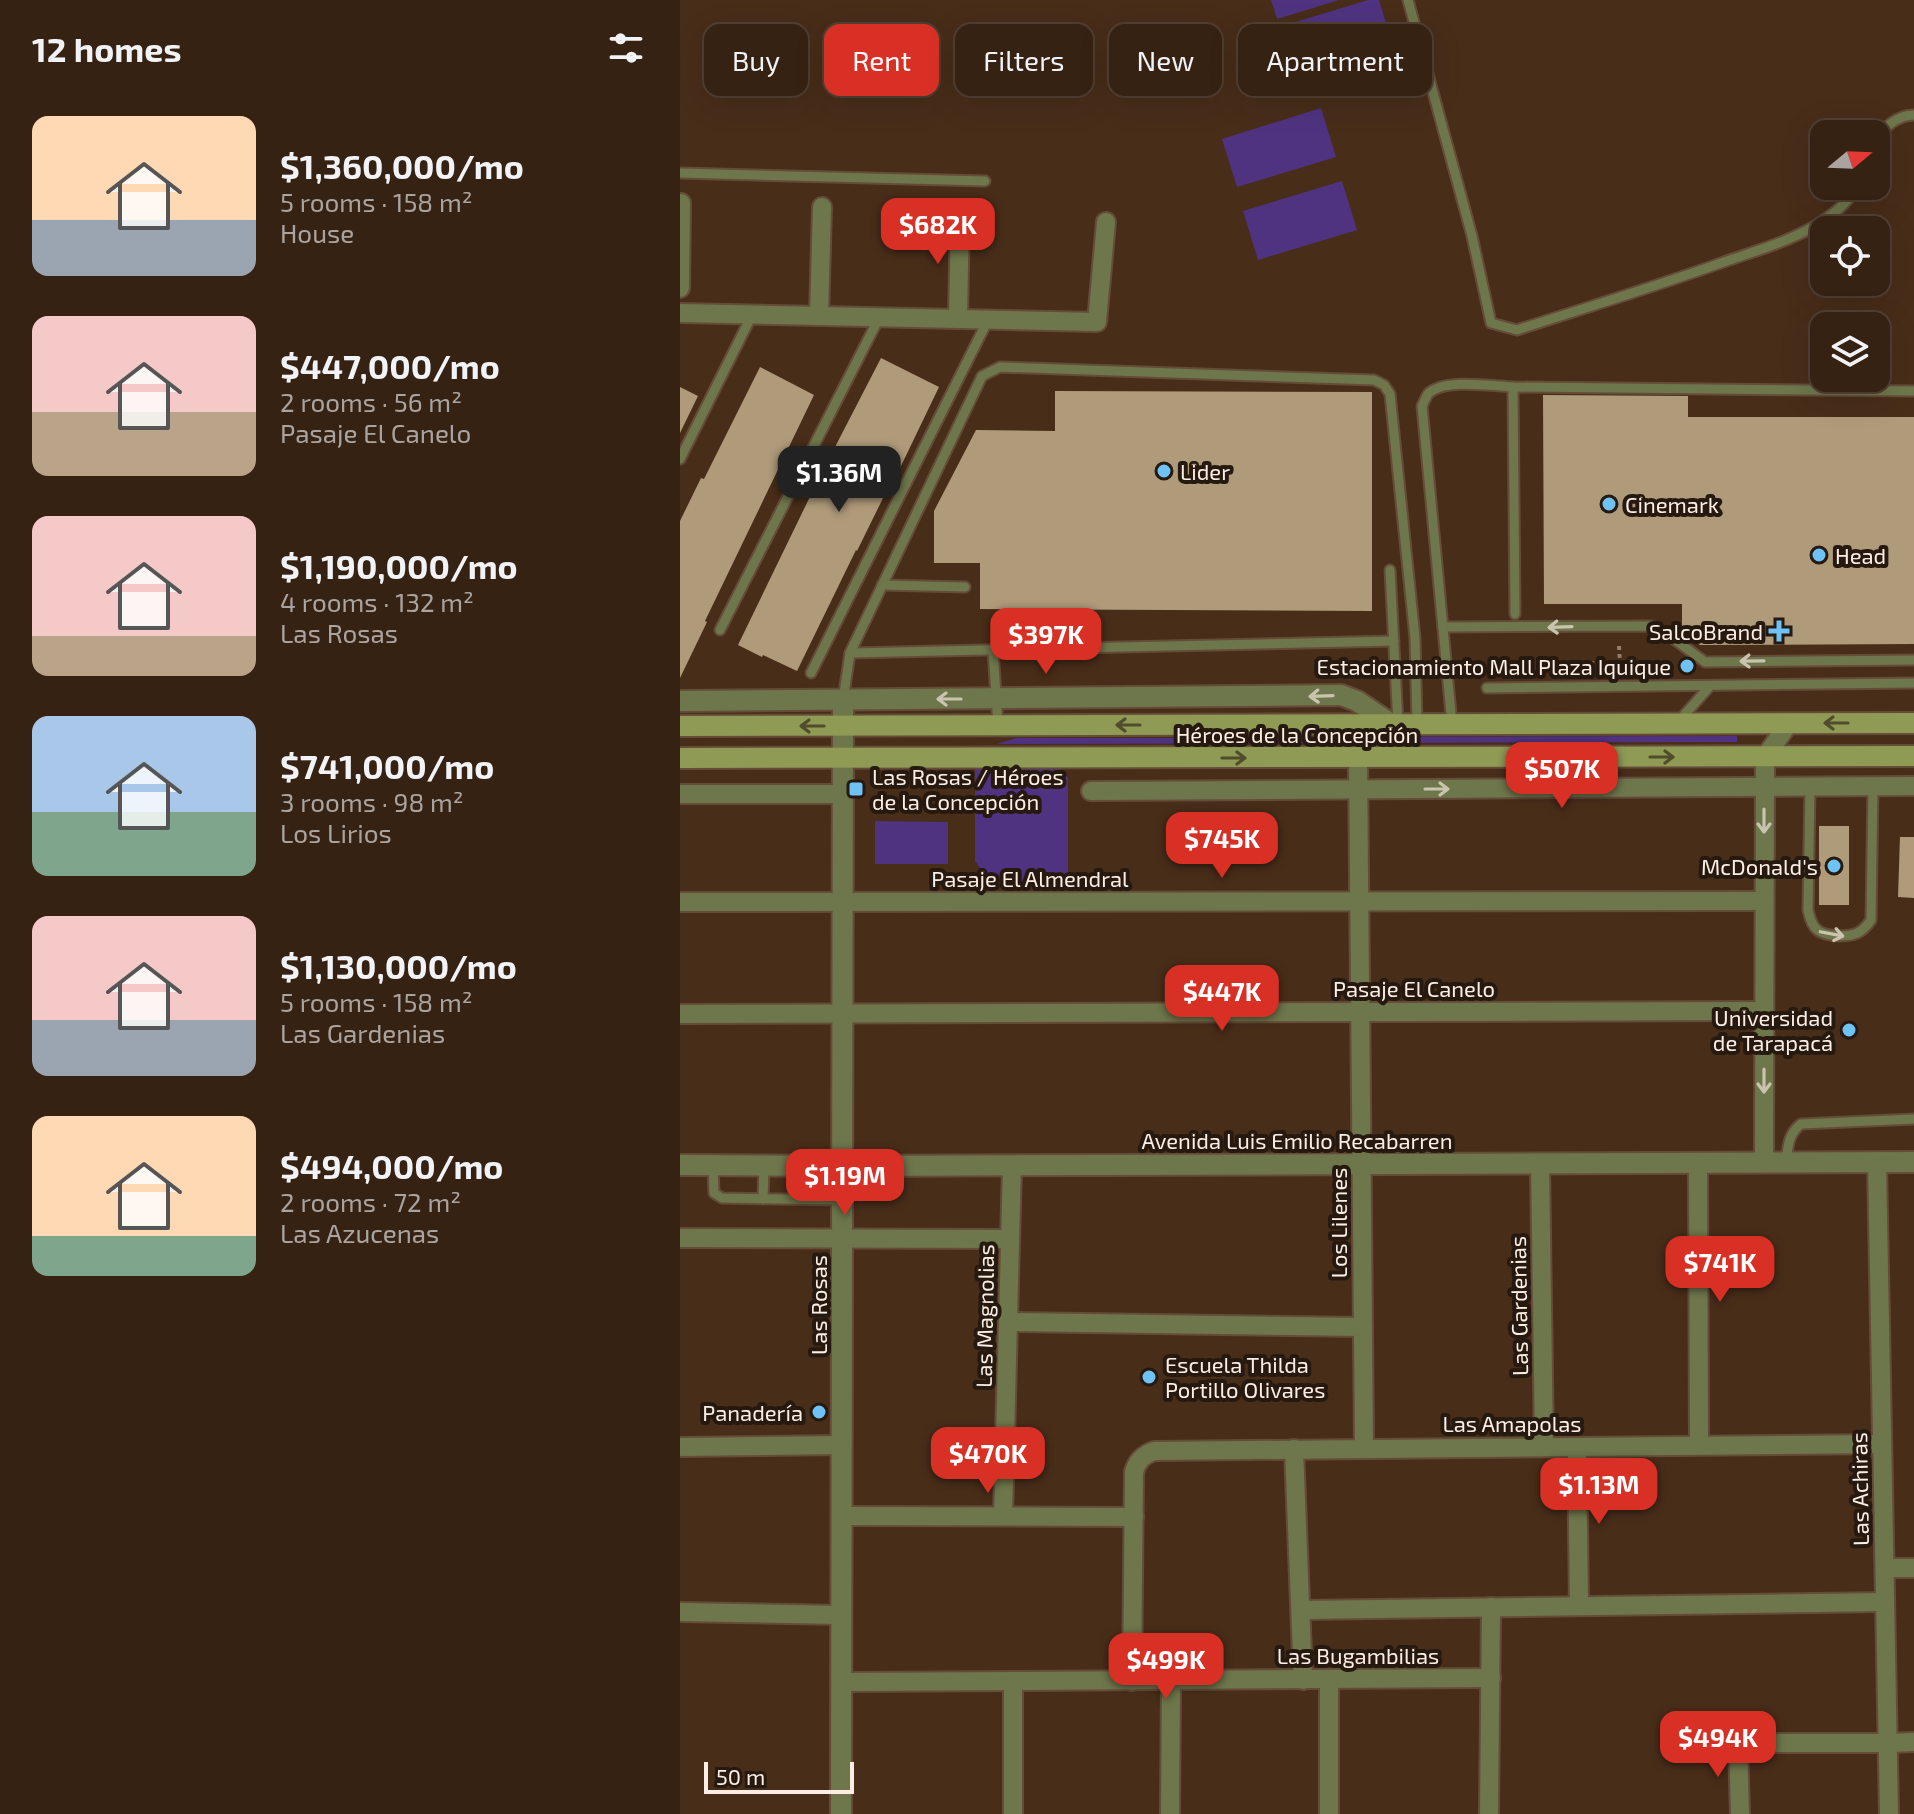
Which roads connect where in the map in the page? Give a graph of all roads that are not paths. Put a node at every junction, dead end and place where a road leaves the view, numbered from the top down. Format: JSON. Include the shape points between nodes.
{"nodes":[{"id":1,"x":1408,"y":0,"type":"edge"},
{"id":2,"x":1914,"y":115,"type":"edge"},
{"id":3,"x":1890,"y":125,"type":"edge"},
{"id":4,"x":680,"y":173,"type":"edge"},
{"id":5,"x":985,"y":181,"type":"dead end"},
{"id":6,"x":1849,"y":200,"type":"edge"},
{"id":7,"x":681,"y":203,"type":"edge"},
{"id":8,"x":822,"y":207,"type":"dead end"},
{"id":9,"x":960,"y":214,"type":"dead end"},
{"id":10,"x":1106,"y":222,"type":"dead end"},
{"id":11,"x":680,"y":288,"type":"edge"},
{"id":12,"x":680,"y":313,"type":"edge"},
{"id":13,"x":752,"y":315,"type":"junction"},
{"id":14,"x":819,"y":316,"type":"junction"},
{"id":15,"x":879,"y":318,"type":"junction"},
{"id":16,"x":958,"y":319,"type":"junction"},
{"id":17,"x":988,"y":320,"type":"junction"},
{"id":18,"x":1513,"y":387,"type":"junction"},
{"id":19,"x":1914,"y":391,"type":"edge"},
{"id":20,"x":680,"y":459,"type":"edge"},
{"id":21,"x":1390,"y":570,"type":"dead end"},
{"id":22,"x":882,"y":585,"type":"junction"},
{"id":23,"x":965,"y":587,"type":"dead end"},
{"id":24,"x":1515,"y":614,"type":"dead end"},
{"id":25,"x":1443,"y":627,"type":"junction"},
{"id":26,"x":720,"y":630,"type":"dead end"},
{"id":27,"x":1394,"y":641,"type":"junction"},
{"id":28,"x":993,"y":650,"type":"junction"},
{"id":29,"x":850,"y":653,"type":"junction"},
{"id":30,"x":1914,"y":660,"type":"edge"},
{"id":31,"x":811,"y":673,"type":"dead end"},
{"id":32,"x":1914,"y":683,"type":"edge"},
{"id":33,"x":1710,"y":686,"type":"junction"},
{"id":34,"x":1487,"y":688,"type":"dead end"},
{"id":35,"x":996,"y":699,"type":"junction"},
{"id":36,"x":843,"y":700,"type":"junction"},
{"id":37,"x":680,"y":701,"type":"edge"},
{"id":38,"x":1677,"y":723,"type":"junction"},
{"id":39,"x":1789,"y":723,"type":"junction"},
{"id":40,"x":1914,"y":723,"type":"edge"},
{"id":41,"x":1402,"y":724,"type":"junction"},
{"id":42,"x":1452,"y":724,"type":"junction"},
{"id":43,"x":998,"y":725,"type":"junction"},
{"id":44,"x":680,"y":726,"type":"edge"},
{"id":45,"x":843,"y":726,"type":"junction"},
{"id":46,"x":1914,"y":756,"type":"edge"},
{"id":47,"x":1765,"y":757,"type":"junction"},
{"id":48,"x":680,"y":758,"type":"edge"},
{"id":49,"x":843,"y":758,"type":"junction"},
{"id":50,"x":1358,"y":758,"type":"junction"},
{"id":51,"x":1810,"y":786,"type":"junction"},
{"id":52,"x":1873,"y":786,"type":"junction"},
{"id":53,"x":1914,"y":786,"type":"edge"},
{"id":54,"x":1764,"y":787,"type":"junction"},
{"id":55,"x":1359,"y":789,"type":"junction"},
{"id":56,"x":1091,"y":791,"type":"dead end"},
{"id":57,"x":680,"y":794,"type":"edge"},
{"id":58,"x":843,"y":794,"type":"junction"},
{"id":59,"x":1360,"y":901,"type":"junction"},
{"id":60,"x":1764,"y":901,"type":"junction"},
{"id":61,"x":680,"y":902,"type":"edge"},
{"id":62,"x":843,"y":902,"type":"junction"},
{"id":63,"x":1764,"y":1011,"type":"junction"},
{"id":64,"x":1361,"y":1012,"type":"junction"},
{"id":65,"x":843,"y":1013,"type":"junction"},
{"id":66,"x":680,"y":1014,"type":"edge"},
{"id":67,"x":1914,"y":1119,"type":"edge"},
{"id":68,"x":1786,"y":1162,"type":"junction"},
{"id":69,"x":1877,"y":1162,"type":"junction"},
{"id":70,"x":1914,"y":1162,"type":"edge"},
{"id":71,"x":1540,"y":1163,"type":"junction"},
{"id":72,"x":1698,"y":1163,"type":"junction"},
{"id":73,"x":1764,"y":1163,"type":"junction"},
{"id":74,"x":1362,"y":1164,"type":"junction"},
{"id":75,"x":680,"y":1165,"type":"edge"},
{"id":76,"x":713,"y":1165,"type":"junction"},
{"id":77,"x":764,"y":1165,"type":"junction"},
{"id":78,"x":1012,"y":1165,"type":"junction"},
{"id":79,"x":843,"y":1166,"type":"junction"},
{"id":80,"x":763,"y":1199,"type":"junction"},
{"id":81,"x":842,"y":1200,"type":"junction"},
{"id":82,"x":680,"y":1238,"type":"edge"},
{"id":83,"x":842,"y":1238,"type":"junction"},
{"id":84,"x":1010,"y":1239,"type":"junction"},
{"id":85,"x":1008,"y":1322,"type":"junction"},
{"id":86,"x":1363,"y":1327,"type":"junction"},
{"id":87,"x":1882,"y":1444,"type":"junction"},
{"id":88,"x":842,"y":1445,"type":"junction"},
{"id":89,"x":1699,"y":1445,"type":"junction"},
{"id":90,"x":680,"y":1447,"type":"edge"},
{"id":91,"x":1544,"y":1447,"type":"junction"},
{"id":92,"x":1577,"y":1447,"type":"junction"},
{"id":93,"x":1364,"y":1448,"type":"junction"},
{"id":94,"x":1294,"y":1449,"type":"junction"},
{"id":95,"x":842,"y":1516,"type":"junction"},
{"id":96,"x":1003,"y":1516,"type":"junction"},
{"id":97,"x":1134,"y":1517,"type":"junction"},
{"id":98,"x":1885,"y":1568,"type":"junction"},
{"id":99,"x":1914,"y":1568,"type":"edge"},
{"id":100,"x":1885,"y":1602,"type":"junction"},
{"id":101,"x":1579,"y":1606,"type":"junction"},
{"id":102,"x":1491,"y":1607,"type":"junction"},
{"id":103,"x":1301,"y":1610,"type":"junction"},
{"id":104,"x":680,"y":1612,"type":"edge"},
{"id":105,"x":842,"y":1615,"type":"junction"},
{"id":106,"x":1491,"y":1678,"type":"junction"},
{"id":107,"x":1329,"y":1679,"type":"junction"},
{"id":108,"x":1171,"y":1680,"type":"junction"},
{"id":109,"x":1303,"y":1680,"type":"junction"},
{"id":110,"x":1013,"y":1681,"type":"junction"},
{"id":111,"x":1132,"y":1681,"type":"junction"},
{"id":112,"x":842,"y":1682,"type":"junction"},
{"id":113,"x":1914,"y":1742,"type":"edge"},
{"id":114,"x":1681,"y":1743,"type":"dead end"},
{"id":115,"x":1738,"y":1743,"type":"junction"},
{"id":116,"x":1888,"y":1743,"type":"junction"},
{"id":117,"x":841,"y":1814,"type":"edge"},
{"id":118,"x":1013,"y":1814,"type":"edge"},
{"id":119,"x":1170,"y":1814,"type":"edge"},
{"id":120,"x":1329,"y":1814,"type":"edge"},
{"id":121,"x":1489,"y":1814,"type":"edge"},
{"id":122,"x":1740,"y":1814,"type":"edge"},
{"id":123,"x":1889,"y":1814,"type":"edge"}],
"edges":[{"from":1,"to":6,"type":"lane","via":[[1491,323],[1517,330],[1701,270],[1810,229]]},
{"from":2,"to":3,"type":"lane"},
{"from":4,"to":5,"type":"lane"},
{"from":7,"to":11,"type":"street"},
{"from":8,"to":14,"type":"street"},
{"from":9,"to":16,"type":"street"},
{"from":10,"to":17,"type":"street","via":[[1097,322]]},
{"from":12,"to":13,"type":"street"},
{"from":13,"to":14,"type":"street"},
{"from":13,"to":20,"type":"lane"},
{"from":14,"to":15,"type":"street"},
{"from":15,"to":16,"type":"street"},
{"from":15,"to":26,"type":"lane"},
{"from":16,"to":17,"type":"street"},
{"from":17,"to":31,"type":"lane"},
{"from":18,"to":19,"type":"lane"},
{"from":18,"to":24,"type":"lane"},
{"from":18,"to":25,"type":"lane","via":[[1452,384],[1438,387],[1422,406]]},
{"from":21,"to":27,"type":"lane"},
{"from":22,"to":23,"type":"lane"},
{"from":22,"to":29,"type":"lane"},
{"from":22,"to":41,"type":"lane","via":[[982,376],[1000,367],[1374,380],[1390,394],[1415,638]]},
{"from":30,"to":25,"type":"lane","one_way":true,"via":[[1705,662],[1667,634],[1638,624]]},
{"from":25,"to":42,"type":"lane"},
{"from":27,"to":28,"type":"lane"},
{"from":27,"to":41,"type":"lane"},
{"from":28,"to":29,"type":"lane"},
{"from":28,"to":35,"type":"lane"},
{"from":29,"to":36,"type":"lane"},
{"from":32,"to":33,"type":"lane"},
{"from":33,"to":34,"type":"lane"},
{"from":33,"to":38,"type":"lane"},
{"from":35,"to":36,"type":"street","name":"Héroes de la Concepción","one_way":true},
{"from":41,"to":35,"type":"street","name":"Héroes de la Concepción","one_way":true,"via":[[1341,695]]},
{"from":35,"to":43,"type":"lane"},
{"from":36,"to":37,"type":"street","name":"Héroes de la Concepción"},
{"from":36,"to":45,"type":"street","name":"Las Rosas"},
{"from":38,"to":39,"type":"main road","name":"Héroes de la Concepción"},
{"from":38,"to":42,"type":"main road","name":"Héroes de la Concepción"},
{"from":40,"to":39,"type":"main road","name":"Héroes de la Concepción","one_way":true},
{"from":39,"to":47,"type":"street"},
{"from":41,"to":42,"type":"main road","name":"Héroes de la Concepción"},
{"from":41,"to":43,"type":"main road","name":"Héroes de la Concepción","one_way":true},
{"from":43,"to":45,"type":"main road","name":"Héroes de la Concepción"},
{"from":45,"to":44,"type":"main road","name":"Héroes de la Concepción","one_way":true},
{"from":45,"to":49,"type":"street","name":"Las Rosas"},
{"from":46,"to":47,"type":"main road","name":"Héroes de la Concepción"},
{"from":50,"to":47,"type":"main road","name":"Héroes de la Concepción","one_way":true},
{"from":47,"to":54,"type":"street"},
{"from":48,"to":49,"type":"main road","name":"Héroes de la Concepción"},
{"from":49,"to":50,"type":"main road","name":"Héroes de la Concepción","one_way":true},
{"from":49,"to":58,"type":"street","name":"Las Rosas"},
{"from":50,"to":55,"type":"street","name":"Los Lilenes"},
{"from":51,"to":52,"type":"street"},
{"from":51,"to":52,"type":"lane","one_way":true,"via":[[1810,920],[1825,935],[1850,936],[1871,920]]},
{"from":51,"to":54,"type":"street"},
{"from":52,"to":53,"type":"street"},
{"from":55,"to":54,"type":"street","one_way":true},
{"from":54,"to":60,"type":"street","one_way":true},
{"from":55,"to":56,"type":"street"},
{"from":55,"to":59,"type":"street","name":"Los Lilenes"},
{"from":57,"to":58,"type":"street"},
{"from":58,"to":62,"type":"street","name":"Las Rosas"},
{"from":59,"to":60,"type":"street","name":"Pasaje El Almendral"},
{"from":59,"to":62,"type":"street","name":"Pasaje El Almendral"},
{"from":59,"to":64,"type":"street","name":"Los Lilenes"},
{"from":60,"to":63,"type":"street"},
{"from":61,"to":62,"type":"street","name":"Pasaje El Almendral"},
{"from":62,"to":65,"type":"street","name":"Las Rosas"},
{"from":63,"to":64,"type":"street","name":"Pasaje El Canelo"},
{"from":63,"to":73,"type":"street","one_way":true},
{"from":64,"to":65,"type":"street","name":"Pasaje El Canelo"},
{"from":64,"to":74,"type":"street","name":"Los Lilenes"},
{"from":65,"to":66,"type":"street","name":"Pasaje El Canelo"},
{"from":65,"to":79,"type":"street","name":"Las Rosas"},
{"from":67,"to":68,"type":"lane","via":[[1801,1124],[1790,1137]]},
{"from":68,"to":69,"type":"street","name":"Avenida Luis Emilio Recabarren"},
{"from":68,"to":73,"type":"street","name":"Avenida Luis Emilio Recabarren"},
{"from":69,"to":70,"type":"street","name":"Avenida Luis Emilio Recabarren"},
{"from":69,"to":87,"type":"street","name":"Las Achiras"},
{"from":71,"to":72,"type":"street","name":"Avenida Luis Emilio Recabarren"},
{"from":71,"to":74,"type":"street","name":"Avenida Luis Emilio Recabarren"},
{"from":71,"to":91,"type":"street","name":"Las Gardenias"},
{"from":72,"to":73,"type":"street","name":"Avenida Luis Emilio Recabarren"},
{"from":72,"to":89,"type":"street"},
{"from":74,"to":78,"type":"street","name":"Avenida Luis Emilio Recabarren"},
{"from":74,"to":86,"type":"street","name":"Los Lilenes"},
{"from":75,"to":76,"type":"street","name":"Avenida Luis Emilio Recabarren"},
{"from":76,"to":77,"type":"street","name":"Avenida Luis Emilio Recabarren"},
{"from":76,"to":80,"type":"lane","via":[[718,1197]]},
{"from":77,"to":79,"type":"street","name":"Avenida Luis Emilio Recabarren"},
{"from":77,"to":80,"type":"lane"},
{"from":78,"to":79,"type":"street","name":"Avenida Luis Emilio Recabarren"},
{"from":78,"to":84,"type":"street","name":"Las Magnolias"},
{"from":79,"to":81,"type":"street","name":"Las Rosas"},
{"from":80,"to":81,"type":"lane"},
{"from":81,"to":83,"type":"street","name":"Las Rosas"},
{"from":82,"to":83,"type":"street"},
{"from":83,"to":84,"type":"street"},
{"from":83,"to":88,"type":"street","name":"Las Rosas"},
{"from":84,"to":85,"type":"street","name":"Las Magnolias"},
{"from":85,"to":86,"type":"street"},
{"from":85,"to":96,"type":"street","name":"Las Magnolias"},
{"from":86,"to":93,"type":"street","name":"Los Lilenes"},
{"from":87,"to":89,"type":"street","name":"Las Amapolas"},
{"from":87,"to":98,"type":"street","name":"Las Achiras"},
{"from":88,"to":90,"type":"street"},
{"from":88,"to":95,"type":"street","name":"Las Rosas"},
{"from":89,"to":92,"type":"street","name":"Las Amapolas"},
{"from":91,"to":92,"type":"street","name":"Las Amapolas"},
{"from":91,"to":93,"type":"street","name":"Las Amapolas"},
{"from":92,"to":101,"type":"street"},
{"from":93,"to":94,"type":"street","name":"Las Amapolas"},
{"from":94,"to":97,"type":"street","name":"Las Amapolas","via":[[1154,1451],[1143,1456],[1134,1472]]},
{"from":94,"to":103,"type":"street"},
{"from":95,"to":96,"type":"street"},
{"from":95,"to":105,"type":"street","name":"Las Rosas"},
{"from":96,"to":97,"type":"street"},
{"from":97,"to":111,"type":"street"},
{"from":98,"to":99,"type":"street"},
{"from":98,"to":100,"type":"street","name":"Las Achiras"},
{"from":100,"to":101,"type":"street","name":"Las Bugambilias"},
{"from":100,"to":116,"type":"street","name":"Las Achiras"},
{"from":101,"to":102,"type":"street","name":"Las Bugambilias"},
{"from":102,"to":103,"type":"street","name":"Las Bugambilias"},
{"from":102,"to":106,"type":"street"},
{"from":103,"to":109,"type":"street"},
{"from":104,"to":105,"type":"street"},
{"from":105,"to":112,"type":"street","name":"Las Rosas"},
{"from":106,"to":107,"type":"street","name":"Las Bugambilias"},
{"from":106,"to":121,"type":"street"},
{"from":107,"to":109,"type":"street","name":"Las Bugambilias"},
{"from":107,"to":120,"type":"street"},
{"from":108,"to":109,"type":"street","name":"Las Bugambilias"},
{"from":108,"to":111,"type":"street","name":"Las Bugambilias"},
{"from":108,"to":119,"type":"street"},
{"from":110,"to":111,"type":"street","name":"Las Bugambilias"},
{"from":110,"to":112,"type":"street","name":"Las Bugambilias"},
{"from":110,"to":118,"type":"street"},
{"from":112,"to":117,"type":"street","name":"Las Rosas"},
{"from":113,"to":116,"type":"street"},
{"from":114,"to":115,"type":"street"},
{"from":115,"to":116,"type":"street"},
{"from":115,"to":122,"type":"street"},
{"from":116,"to":123,"type":"street","name":"Las Achiras"}]}
